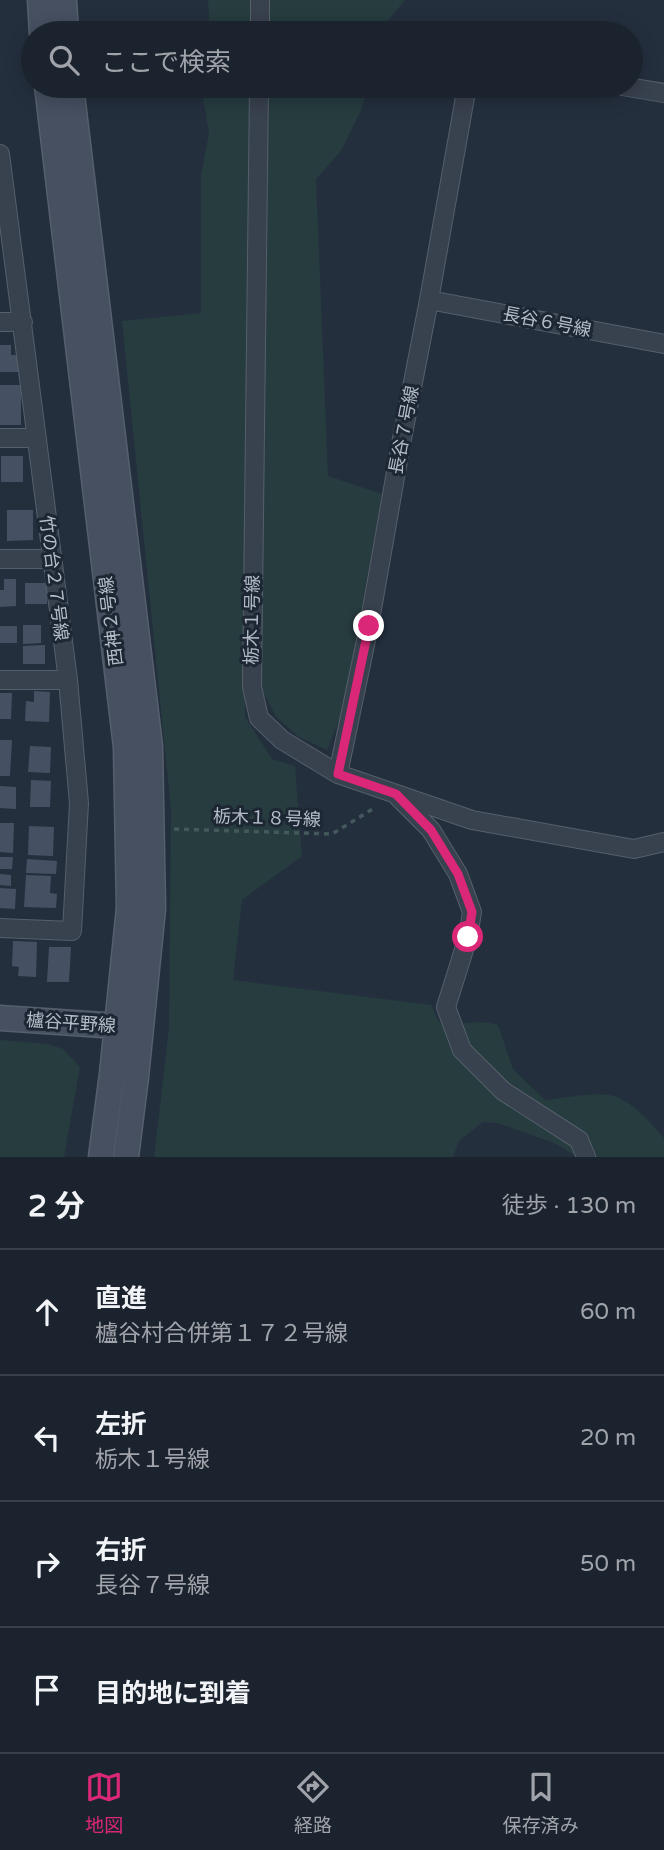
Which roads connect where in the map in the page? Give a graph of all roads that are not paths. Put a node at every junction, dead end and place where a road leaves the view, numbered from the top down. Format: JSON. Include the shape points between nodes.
{"nodes":[{"id":1,"x":40,"y":0,"type":"edge"},
{"id":2,"x":64,"y":0,"type":"edge"},
{"id":3,"x":260,"y":0,"type":"edge"},
{"id":4,"x":41,"y":21,"type":"edge"},
{"id":5,"x":65,"y":21,"type":"edge"},
{"id":6,"x":260,"y":21,"type":"edge"},
{"id":7,"x":643,"y":90,"type":"edge"},
{"id":8,"x":664,"y":93,"type":"edge"},
{"id":9,"x":48,"y":98,"type":"edge"},
{"id":10,"x":72,"y":98,"type":"edge"},
{"id":11,"x":259,"y":98,"type":"edge"},
{"id":12,"x":465,"y":98,"type":"edge"},
{"id":13,"x":0,"y":155,"type":"edge"},
{"id":14,"x":429,"y":300,"type":"junction"},
{"id":15,"x":0,"y":322,"type":"edge"},
{"id":16,"x":23,"y":322,"type":"junction"},
{"id":17,"x":664,"y":344,"type":"edge"},
{"id":18,"x":0,"y":438,"type":"edge"},
{"id":19,"x":37,"y":438,"type":"junction"},
{"id":20,"x":0,"y":559,"type":"edge"},
{"id":21,"x":51,"y":559,"type":"junction"},
{"id":22,"x":0,"y":680,"type":"edge"},
{"id":23,"x":68,"y":680,"type":"junction"},
{"id":24,"x":338,"y":774,"type":"junction"},
{"id":25,"x":396,"y":794,"type":"junction"},
{"id":26,"x":664,"y":842,"type":"edge"},
{"id":27,"x":0,"y":928,"type":"edge"},
{"id":28,"x":0,"y":1018,"type":"edge"},
{"id":29,"x":129,"y":1027,"type":"junction"},
{"id":30,"x":101,"y":1157,"type":"edge"},
{"id":31,"x":126,"y":1157,"type":"edge"},
{"id":32,"x":586,"y":1157,"type":"edge"}],
"edges":[{"from":1,"to":4,"type":"street"},
{"from":2,"to":5,"type":"street"},
{"from":3,"to":6,"type":"street"},
{"from":7,"to":8,"type":"street"},
{"from":9,"to":29,"type":"street","name":"西神２号線","via":[[126,747]]},
{"from":10,"to":29,"type":"street","name":"西神２号線","via":[[150,746],[153,909]]},
{"from":11,"to":24,"type":"street","name":"栃木１号線","via":[[252,687],[259,718],[282,740]]},
{"from":12,"to":14,"type":"street","name":"長谷７号線"},
{"from":13,"to":16,"type":"street","name":"竹の台２７号線"},
{"from":14,"to":17,"type":"street","name":"長谷６号線"},
{"from":14,"to":24,"type":"street","name":"長谷７号線"},
{"from":15,"to":16,"type":"street"},
{"from":16,"to":19,"type":"street","name":"竹の台２７号線"},
{"from":18,"to":19,"type":"street"},
{"from":19,"to":21,"type":"street","name":"竹の台２７号線"},
{"from":20,"to":21,"type":"street"},
{"from":21,"to":23,"type":"street","name":"竹の台２７号線"},
{"from":22,"to":23,"type":"street"},
{"from":23,"to":27,"type":"street","name":"竹の台２７号線","via":[[79,803],[72,931]]},
{"from":24,"to":25,"type":"street","name":"栃木１号線"},
{"from":25,"to":26,"type":"street","name":"栃木１号線","via":[[485,823],[634,849]]},
{"from":25,"to":32,"type":"street","via":[[431,830],[458,874],[472,912],[446,1007],[462,1051],[503,1091],[579,1140]]},
{"from":28,"to":29,"type":"street","name":"櫨谷平野線"},
{"from":29,"to":30,"type":"street","name":"西神２号線"},
{"from":29,"to":31,"type":"street","name":"西神２号線"}]}
